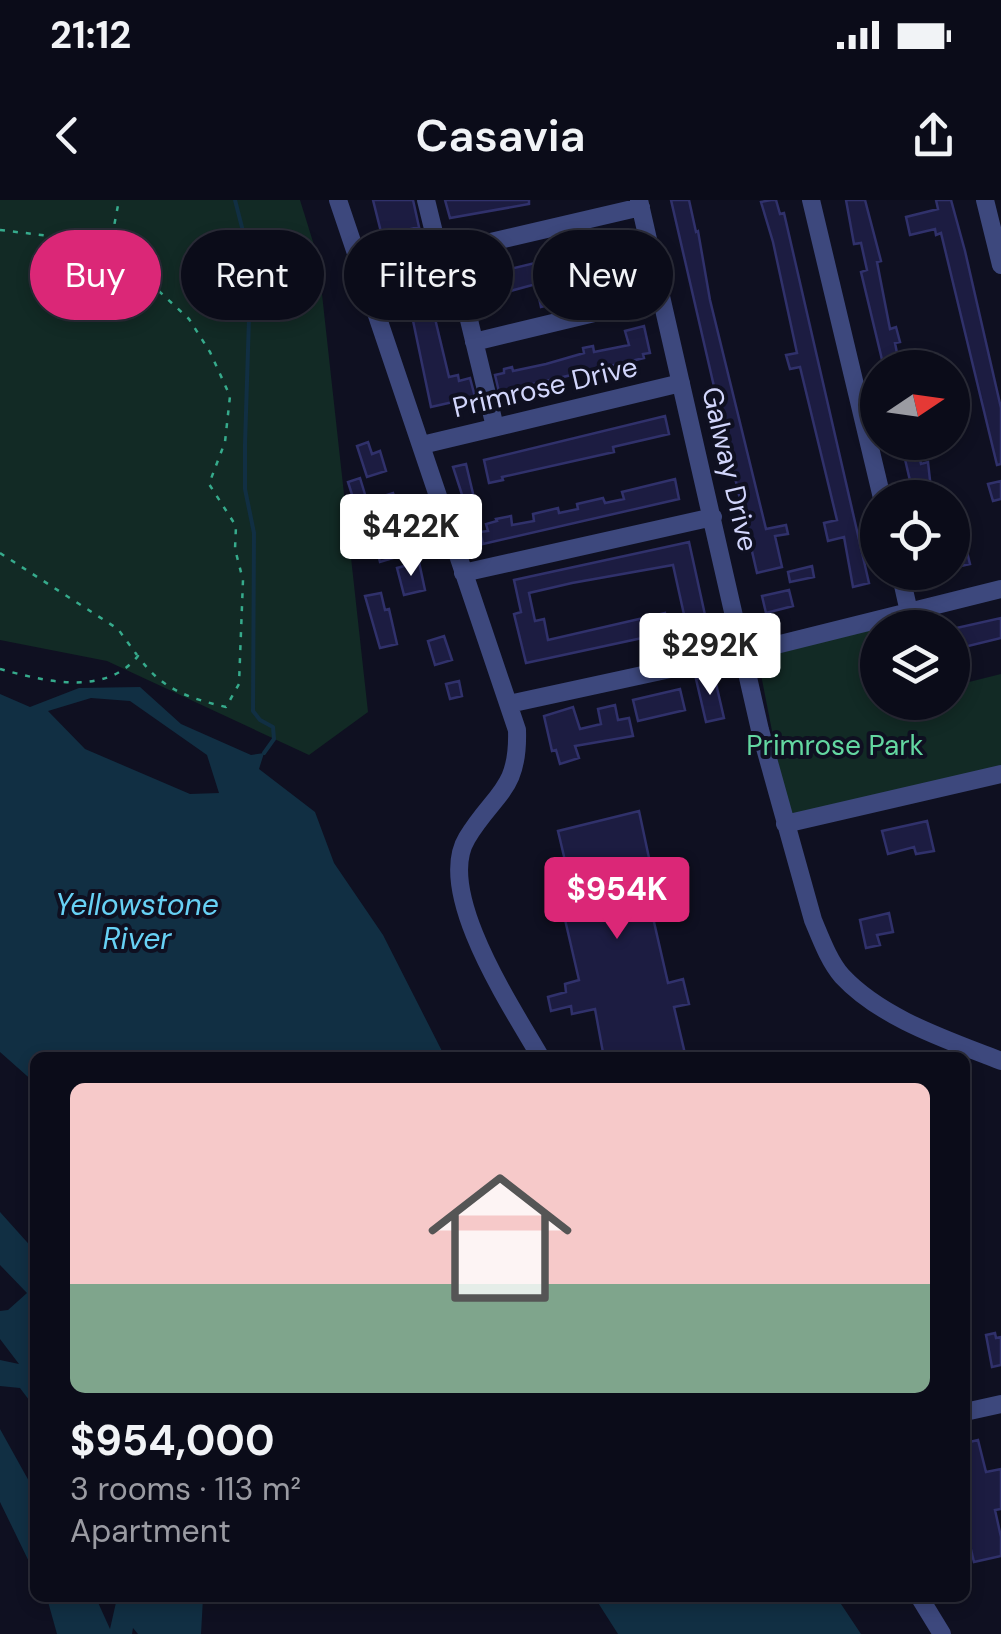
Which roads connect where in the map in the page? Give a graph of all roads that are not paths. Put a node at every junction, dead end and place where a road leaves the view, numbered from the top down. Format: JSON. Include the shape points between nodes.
{"nodes":[{"id":1,"x":338,"y":200,"type":"edge"},
{"id":2,"x":426,"y":200,"type":"edge"},
{"id":3,"x":810,"y":200,"type":"edge"},
{"id":4,"x":985,"y":200,"type":"edge"},
{"id":5,"x":640,"y":203,"type":"edge"},
{"id":6,"x":348,"y":230,"type":"edge"},
{"id":7,"x":438,"y":230,"type":"edge"},
{"id":8,"x":646,"y":230,"type":"edge"},
{"id":9,"x":513,"y":235,"type":"edge"},
{"id":10,"x":1001,"y":265,"type":"edge"},
{"id":11,"x":379,"y":320,"type":"edge"},
{"id":12,"x":467,"y":320,"type":"edge"},
{"id":13,"x":565,"y":320,"type":"edge"},
{"id":14,"x":666,"y":320,"type":"edge"},
{"id":15,"x":474,"y":342,"type":"junction"},
{"id":16,"x":681,"y":383,"type":"junction"},
{"id":17,"x":494,"y":427,"type":"junction"},
{"id":18,"x":422,"y":445,"type":"junction"},
{"id":19,"x":878,"y":480,"type":"edge"},
{"id":20,"x":713,"y":516,"type":"junction"},
{"id":21,"x":464,"y":574,"type":"junction"},
{"id":22,"x":1001,"y":589,"type":"edge"},
{"id":23,"x":917,"y":610,"type":"edge"},
{"id":24,"x":860,"y":624,"type":"edge"},
{"id":25,"x":744,"y":653,"type":"junction"},
{"id":26,"x":509,"y":704,"type":"junction"},
{"id":27,"x":1001,"y":774,"type":"edge"},
{"id":28,"x":785,"y":824,"type":"junction"},
{"id":29,"x":537,"y":1052,"type":"edge"},
{"id":30,"x":1001,"y":1061,"type":"edge"},
{"id":31,"x":1001,"y":1404,"type":"edge"},
{"id":32,"x":970,"y":1411,"type":"edge"},
{"id":33,"x":922,"y":1602,"type":"edge"},
{"id":34,"x":942,"y":1634,"type":"edge"}],
"edges":[{"from":1,"to":6,"type":"street"},
{"from":2,"to":7,"type":"street"},
{"from":3,"to":19,"type":"street"},
{"from":4,"to":10,"type":"street"},
{"from":5,"to":8,"type":"street","name":"Galway Drive"},
{"from":5,"to":9,"type":"street"},
{"from":11,"to":18,"type":"street"},
{"from":12,"to":15,"type":"street"},
{"from":13,"to":15,"type":"street"},
{"from":14,"to":16,"type":"street","name":"Galway Drive"},
{"from":15,"to":17,"type":"street"},
{"from":16,"to":17,"type":"street","name":"Primrose Drive"},
{"from":16,"to":20,"type":"street","name":"Galway Drive"},
{"from":17,"to":18,"type":"street","name":"Primrose Drive"},
{"from":18,"to":21,"type":"street"},
{"from":20,"to":21,"type":"street"},
{"from":20,"to":25,"type":"street","name":"Galway Drive"},
{"from":21,"to":26,"type":"street"},
{"from":22,"to":23,"type":"street"},
{"from":24,"to":25,"type":"street"},
{"from":25,"to":26,"type":"street"},
{"from":25,"to":28,"type":"street","name":"Galway Drive"},
{"from":26,"to":29,"type":"street","via":[[518,758],[509,784],[465,840],[458,883],[486,955]]},
{"from":27,"to":28,"type":"street"},
{"from":28,"to":30,"type":"street","name":"Galway Drive","via":[[813,920],[842,976],[897,1016]]},
{"from":31,"to":32,"type":"street"},
{"from":33,"to":34,"type":"street"}]}
